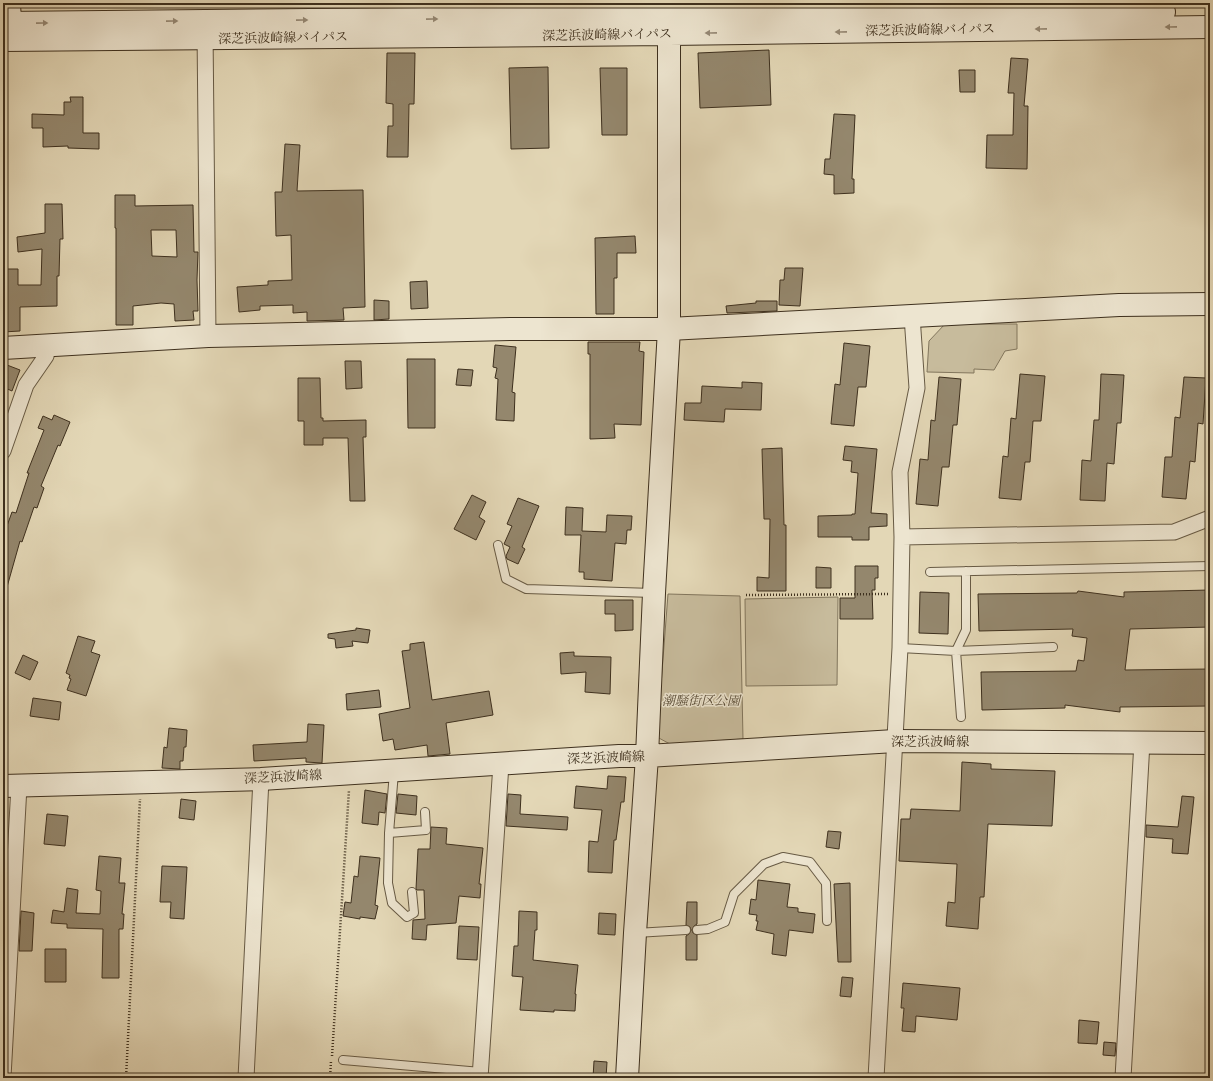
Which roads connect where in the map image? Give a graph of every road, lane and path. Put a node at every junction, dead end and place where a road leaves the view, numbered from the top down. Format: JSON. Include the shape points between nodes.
{"nodes":[{"id":1,"x":1210,"y":12,"type":"edge"},
{"id":2,"x":669,"y":18,"type":"edge"},
{"id":3,"x":6,"y":22,"type":"edge"},
{"id":4,"x":1210,"y":27,"type":"edge"},
{"id":5,"x":205,"y":30,"type":"junction"},
{"id":6,"x":1210,"y":304,"type":"edge"},
{"id":7,"x":912,"y":316,"type":"junction"},
{"id":8,"x":669,"y":329,"type":"junction"},
{"id":9,"x":208,"y":336,"type":"junction"},
{"id":10,"x":48,"y":347,"type":"junction"},
{"id":11,"x":3,"y":348,"type":"edge"},
{"id":12,"x":3,"y":451,"type":"edge"},
{"id":13,"x":1210,"y":518,"type":"edge"},
{"id":14,"x":902,"y":538,"type":"junction"},
{"id":15,"x":498,"y":545,"type":"dead end"},
{"id":16,"x":1210,"y":566,"type":"edge"},
{"id":17,"x":966,"y":571,"type":"junction"},
{"id":18,"x":930,"y":572,"type":"dead end"},
{"id":19,"x":654,"y":593,"type":"junction"},
{"id":20,"x":901,"y":594,"type":"junction"},
{"id":21,"x":746,"y":595,"type":"dead end"},
{"id":22,"x":1053,"y":647,"type":"dead end"},
{"id":23,"x":900,"y":648,"type":"junction"},
{"id":24,"x":956,"y":651,"type":"junction"},
{"id":25,"x":961,"y":717,"type":"dead end"},
{"id":26,"x":895,"y":741,"type":"junction"},
{"id":27,"x":1142,"y":742,"type":"junction"},
{"id":28,"x":1210,"y":743,"type":"edge"},
{"id":29,"x":647,"y":756,"type":"junction"},
{"id":30,"x":501,"y":764,"type":"junction"},
{"id":31,"x":394,"y":771,"type":"junction"},
{"id":32,"x":350,"y":774,"type":"junction"},
{"id":33,"x":261,"y":779,"type":"junction"},
{"id":34,"x":141,"y":782,"type":"junction"},
{"id":35,"x":11,"y":786,"type":"edge"},
{"id":36,"x":425,"y":812,"type":"dead end"},
{"id":37,"x":389,"y":833,"type":"junction"},
{"id":38,"x":412,"y":892,"type":"dead end"},
{"id":39,"x":827,"y":921,"type":"dead end"},
{"id":40,"x":686,"y":930,"type":"dead end"},
{"id":41,"x":697,"y":930,"type":"dead end"},
{"id":42,"x":635,"y":933,"type":"junction"},
{"id":43,"x":343,"y":1060,"type":"dead end"},
{"id":44,"x":480,"y":1075,"type":"edge"},
{"id":45,"x":3,"y":1077,"type":"edge"},
{"id":46,"x":126,"y":1078,"type":"edge"},
{"id":47,"x":246,"y":1078,"type":"edge"},
{"id":48,"x":330,"y":1078,"type":"edge"},
{"id":49,"x":627,"y":1078,"type":"edge"},
{"id":50,"x":876,"y":1078,"type":"edge"},
{"id":51,"x":1123,"y":1078,"type":"edge"}],
"edges":[{"from":1,"to":2,"type":"main road","name":"深芝浜波崎線バイパス"},
{"from":4,"to":2,"type":"main road","name":"深芝浜波崎線バイパス","one_way":true},
{"from":2,"to":5,"type":"main road","name":"深芝浜波崎線バイパス"},
{"from":2,"to":8,"type":"main road"},
{"from":3,"to":5,"type":"main road","name":"深芝浜波崎線バイパス"},
{"from":5,"to":9,"type":"street"},
{"from":6,"to":7,"type":"main road","via":[[1119,305]]},
{"from":7,"to":8,"type":"main road"},
{"from":7,"to":14,"type":"street","via":[[917,388],[900,472]]},
{"from":8,"to":9,"type":"main road","via":[[510,329]]},
{"from":8,"to":19,"type":"main road"},
{"from":9,"to":10,"type":"main road"},
{"from":10,"to":11,"type":"main road"},
{"from":10,"to":12,"type":"street","via":[[46,356],[26,385]]},
{"from":13,"to":14,"type":"street","via":[[1174,532]]},
{"from":14,"to":20,"type":"street"},
{"from":15,"to":19,"type":"lane","via":[[506,579],[526,589]]},
{"from":16,"to":17,"type":"lane"},
{"from":17,"to":18,"type":"lane"},
{"from":17,"to":24,"type":"lane","via":[[966,630]]},
{"from":19,"to":29,"type":"main road"},
{"from":20,"to":21,"type":"path"},
{"from":20,"to":23,"type":"street"},
{"from":22,"to":24,"type":"lane"},
{"from":23,"to":24,"type":"lane"},
{"from":23,"to":26,"type":"street"},
{"from":24,"to":25,"type":"lane"},
{"from":26,"to":27,"type":"main road","name":"深芝浜波崎線"},
{"from":26,"to":29,"type":"main road","name":"深芝浜波崎線"},
{"from":26,"to":50,"type":"street"},
{"from":27,"to":28,"type":"main road","name":"深芝浜波崎線"},
{"from":27,"to":51,"type":"street"},
{"from":29,"to":30,"type":"main road","name":"深芝浜波崎線"},
{"from":29,"to":42,"type":"main road"},
{"from":30,"to":31,"type":"main road","name":"深芝浜波崎線"},
{"from":30,"to":44,"type":"street"},
{"from":31,"to":32,"type":"main road","name":"深芝浜波崎線"},
{"from":31,"to":37,"type":"lane"},
{"from":32,"to":33,"type":"main road","name":"深芝浜波崎線"},
{"from":32,"to":48,"type":"path"},
{"from":33,"to":34,"type":"main road","name":"深芝浜波崎線"},
{"from":33,"to":47,"type":"street"},
{"from":34,"to":35,"type":"main road","name":"深芝浜波崎線"},
{"from":34,"to":46,"type":"path"},
{"from":35,"to":45,"type":"street"},
{"from":36,"to":37,"type":"lane","via":[[426,830]]},
{"from":37,"to":38,"type":"lane","via":[[388,882],[392,903],[407,917],[414,913]]},
{"from":39,"to":41,"type":"lane","via":[[826,883],[810,862],[784,857],[764,864],[734,894],[725,922],[708,929]]},
{"from":40,"to":42,"type":"lane"},
{"from":42,"to":49,"type":"main road"},
{"from":43,"to":44,"type":"lane"}]}
